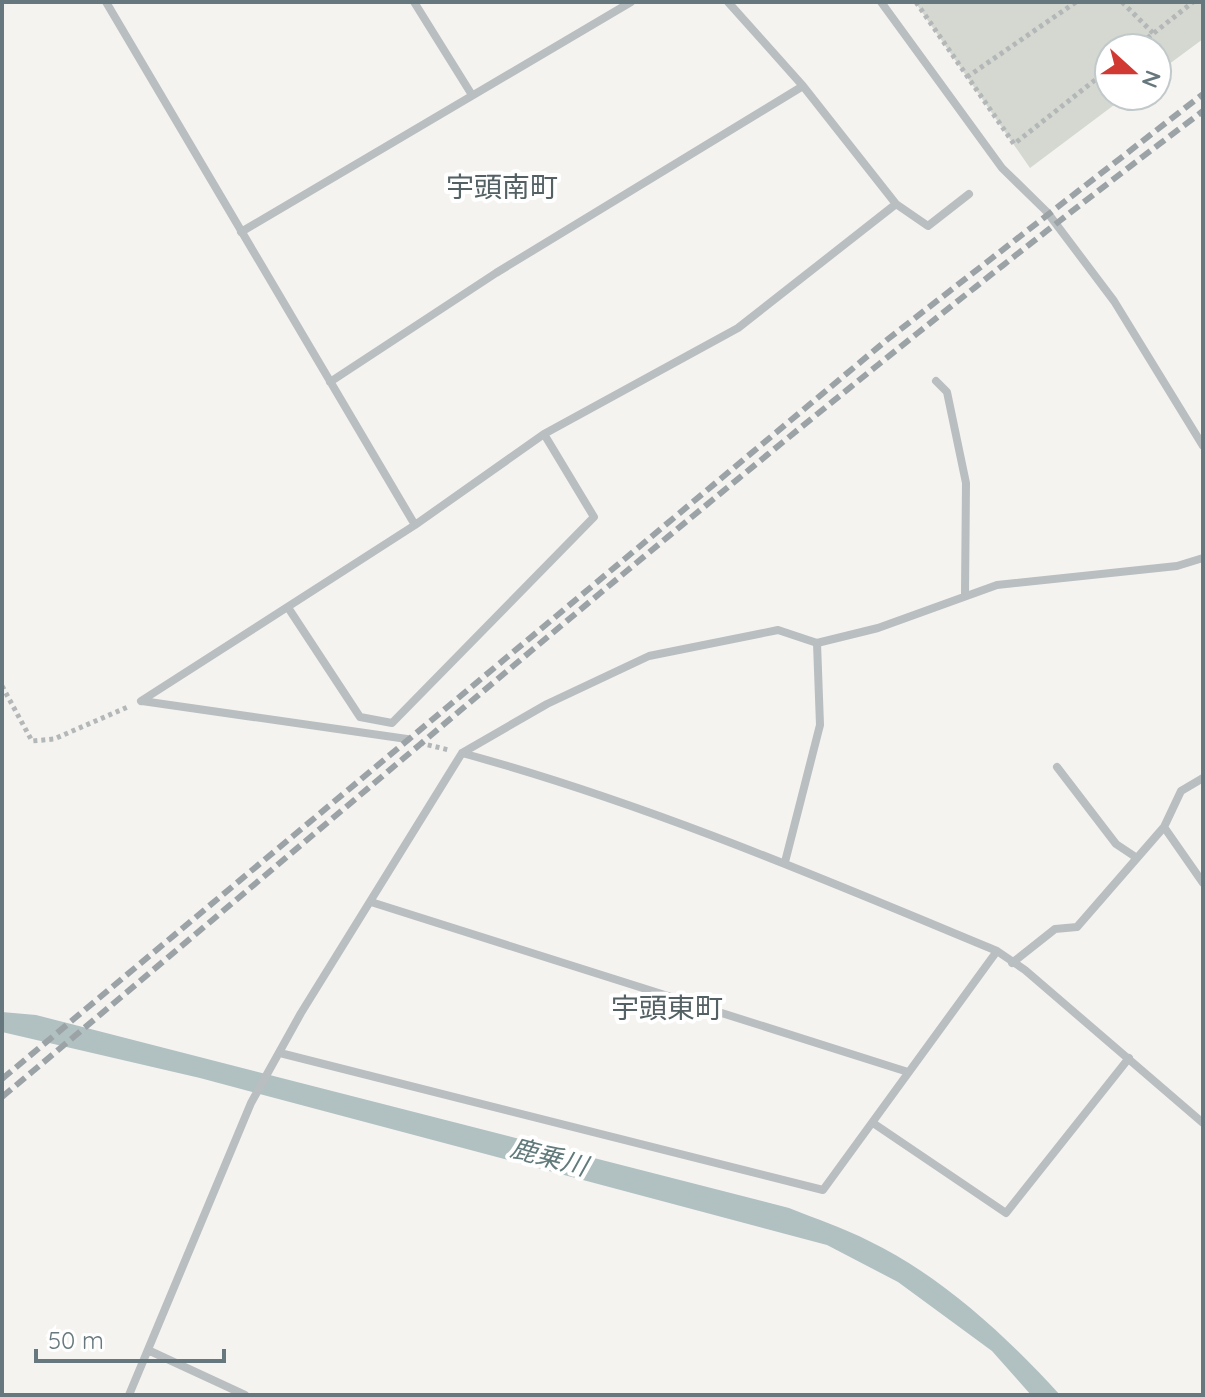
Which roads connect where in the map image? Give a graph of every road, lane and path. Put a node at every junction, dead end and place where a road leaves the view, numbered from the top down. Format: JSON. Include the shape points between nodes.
{"nodes":[{"id":1,"x":106,"y":2,"type":"edge"},
{"id":2,"x":414,"y":2,"type":"edge"},
{"id":3,"x":604,"y":2,"type":"edge"},
{"id":4,"x":631,"y":2,"type":"edge"},
{"id":5,"x":728,"y":2,"type":"edge"},
{"id":6,"x":881,"y":2,"type":"edge"},
{"id":7,"x":916,"y":2,"type":"edge"},
{"id":8,"x":1076,"y":2,"type":"edge"},
{"id":9,"x":1122,"y":2,"type":"edge"},
{"id":10,"x":1193,"y":2,"type":"edge"},
{"id":11,"x":612,"y":14,"type":"junction"},
{"id":12,"x":1152,"y":32,"type":"edge"},
{"id":13,"x":1154,"y":32,"type":"edge"},
{"id":14,"x":967,"y":77,"type":"junction"},
{"id":15,"x":1093,"y":82,"type":"edge"},
{"id":16,"x":803,"y":86,"type":"junction"},
{"id":17,"x":472,"y":95,"type":"junction"},
{"id":18,"x":969,"y":194,"type":"dead end"},
{"id":19,"x":896,"y":204,"type":"junction"},
{"id":20,"x":241,"y":232,"type":"junction"},
{"id":21,"x":936,"y":381,"type":"dead end"},
{"id":22,"x":330,"y":382,"type":"junction"},
{"id":23,"x":544,"y":434,"type":"junction"},
{"id":24,"x":1203,"y":446,"type":"edge"},
{"id":25,"x":415,"y":525,"type":"junction"},
{"id":26,"x":1203,"y":558,"type":"edge"},
{"id":27,"x":965,"y":595,"type":"junction"},
{"id":28,"x":289,"y":609,"type":"junction"},
{"id":29,"x":817,"y":643,"type":"junction"},
{"id":30,"x":2,"y":686,"type":"edge"},
{"id":31,"x":141,"y":701,"type":"junction"},
{"id":32,"x":407,"y":739,"type":"joint"},
{"id":33,"x":462,"y":753,"type":"junction"},
{"id":34,"x":1057,"y":767,"type":"dead end"},
{"id":35,"x":1203,"y":778,"type":"edge"},
{"id":36,"x":1164,"y":827,"type":"junction"},
{"id":37,"x":1137,"y":858,"type":"junction"},
{"id":38,"x":785,"y":862,"type":"junction"},
{"id":39,"x":1203,"y":883,"type":"edge"},
{"id":40,"x":371,"y":902,"type":"junction"},
{"id":41,"x":997,"y":951,"type":"junction"},
{"id":42,"x":1012,"y":963,"type":"junction"},
{"id":43,"x":280,"y":1053,"type":"junction"},
{"id":44,"x":1129,"y":1058,"type":"junction"},
{"id":45,"x":908,"y":1072,"type":"junction"},
{"id":46,"x":873,"y":1123,"type":"junction"},
{"id":47,"x":1203,"y":1123,"type":"edge"},
{"id":48,"x":150,"y":1351,"type":"junction"},
{"id":49,"x":129,"y":1395,"type":"edge"},
{"id":50,"x":245,"y":1395,"type":"edge"}],
"edges":[{"from":1,"to":20,"type":"street"},
{"from":2,"to":17,"type":"street"},
{"from":3,"to":11,"type":"street"},
{"from":4,"to":11,"type":"street"},
{"from":5,"to":16,"type":"street"},
{"from":6,"to":24,"type":"street","via":[[1002,168],[1047,212],[1114,301]]},
{"from":7,"to":14,"type":"path"},
{"from":8,"to":14,"type":"path"},
{"from":9,"to":12,"type":"path"},
{"from":10,"to":13,"type":"path"},
{"from":11,"to":17,"type":"street"},
{"from":14,"to":15,"type":"path","via":[[1014,144]]},
{"from":16,"to":19,"type":"street"},
{"from":16,"to":22,"type":"street","via":[[496,273]]},
{"from":17,"to":20,"type":"street"},
{"from":18,"to":19,"type":"street","via":[[928,226]]},
{"from":19,"to":23,"type":"street","via":[[738,328]]},
{"from":20,"to":22,"type":"street"},
{"from":21,"to":27,"type":"street","via":[[947,392],[966,483]]},
{"from":22,"to":25,"type":"street"},
{"from":23,"to":25,"type":"street"},
{"from":23,"to":28,"type":"street","via":[[594,517],[392,723],[360,717]]},
{"from":25,"to":28,"type":"street"},
{"from":26,"to":27,"type":"street","via":[[1177,566],[997,585]]},
{"from":27,"to":29,"type":"street","via":[[878,628]]},
{"from":28,"to":31,"type":"street"},
{"from":29,"to":33,"type":"street","via":[[778,630],[649,656],[547,704]]},
{"from":29,"to":38,"type":"street","via":[[820,725]]},
{"from":30,"to":31,"type":"path","via":[[32,741],[54,739]]},
{"from":31,"to":32,"type":"street"},
{"from":32,"to":33,"type":"path"},
{"from":33,"to":38,"type":"street","via":[[570,782]]},
{"from":33,"to":40,"type":"street"},
{"from":34,"to":37,"type":"street","via":[[1116,844]]},
{"from":35,"to":36,"type":"street","via":[[1181,791]]},
{"from":36,"to":37,"type":"street"},
{"from":36,"to":39,"type":"street"},
{"from":37,"to":42,"type":"street","via":[[1077,927],[1055,929]]},
{"from":38,"to":41,"type":"street"},
{"from":40,"to":43,"type":"street"},
{"from":40,"to":45,"type":"street"},
{"from":41,"to":42,"type":"street"},
{"from":41,"to":45,"type":"street"},
{"from":42,"to":44,"type":"street"},
{"from":43,"to":46,"type":"street","via":[[823,1190]]},
{"from":43,"to":48,"type":"street","via":[[251,1103]]},
{"from":44,"to":46,"type":"street","via":[[1006,1213]]},
{"from":44,"to":47,"type":"street"},
{"from":45,"to":46,"type":"street"},
{"from":48,"to":49,"type":"street"},
{"from":48,"to":50,"type":"street"}]}
